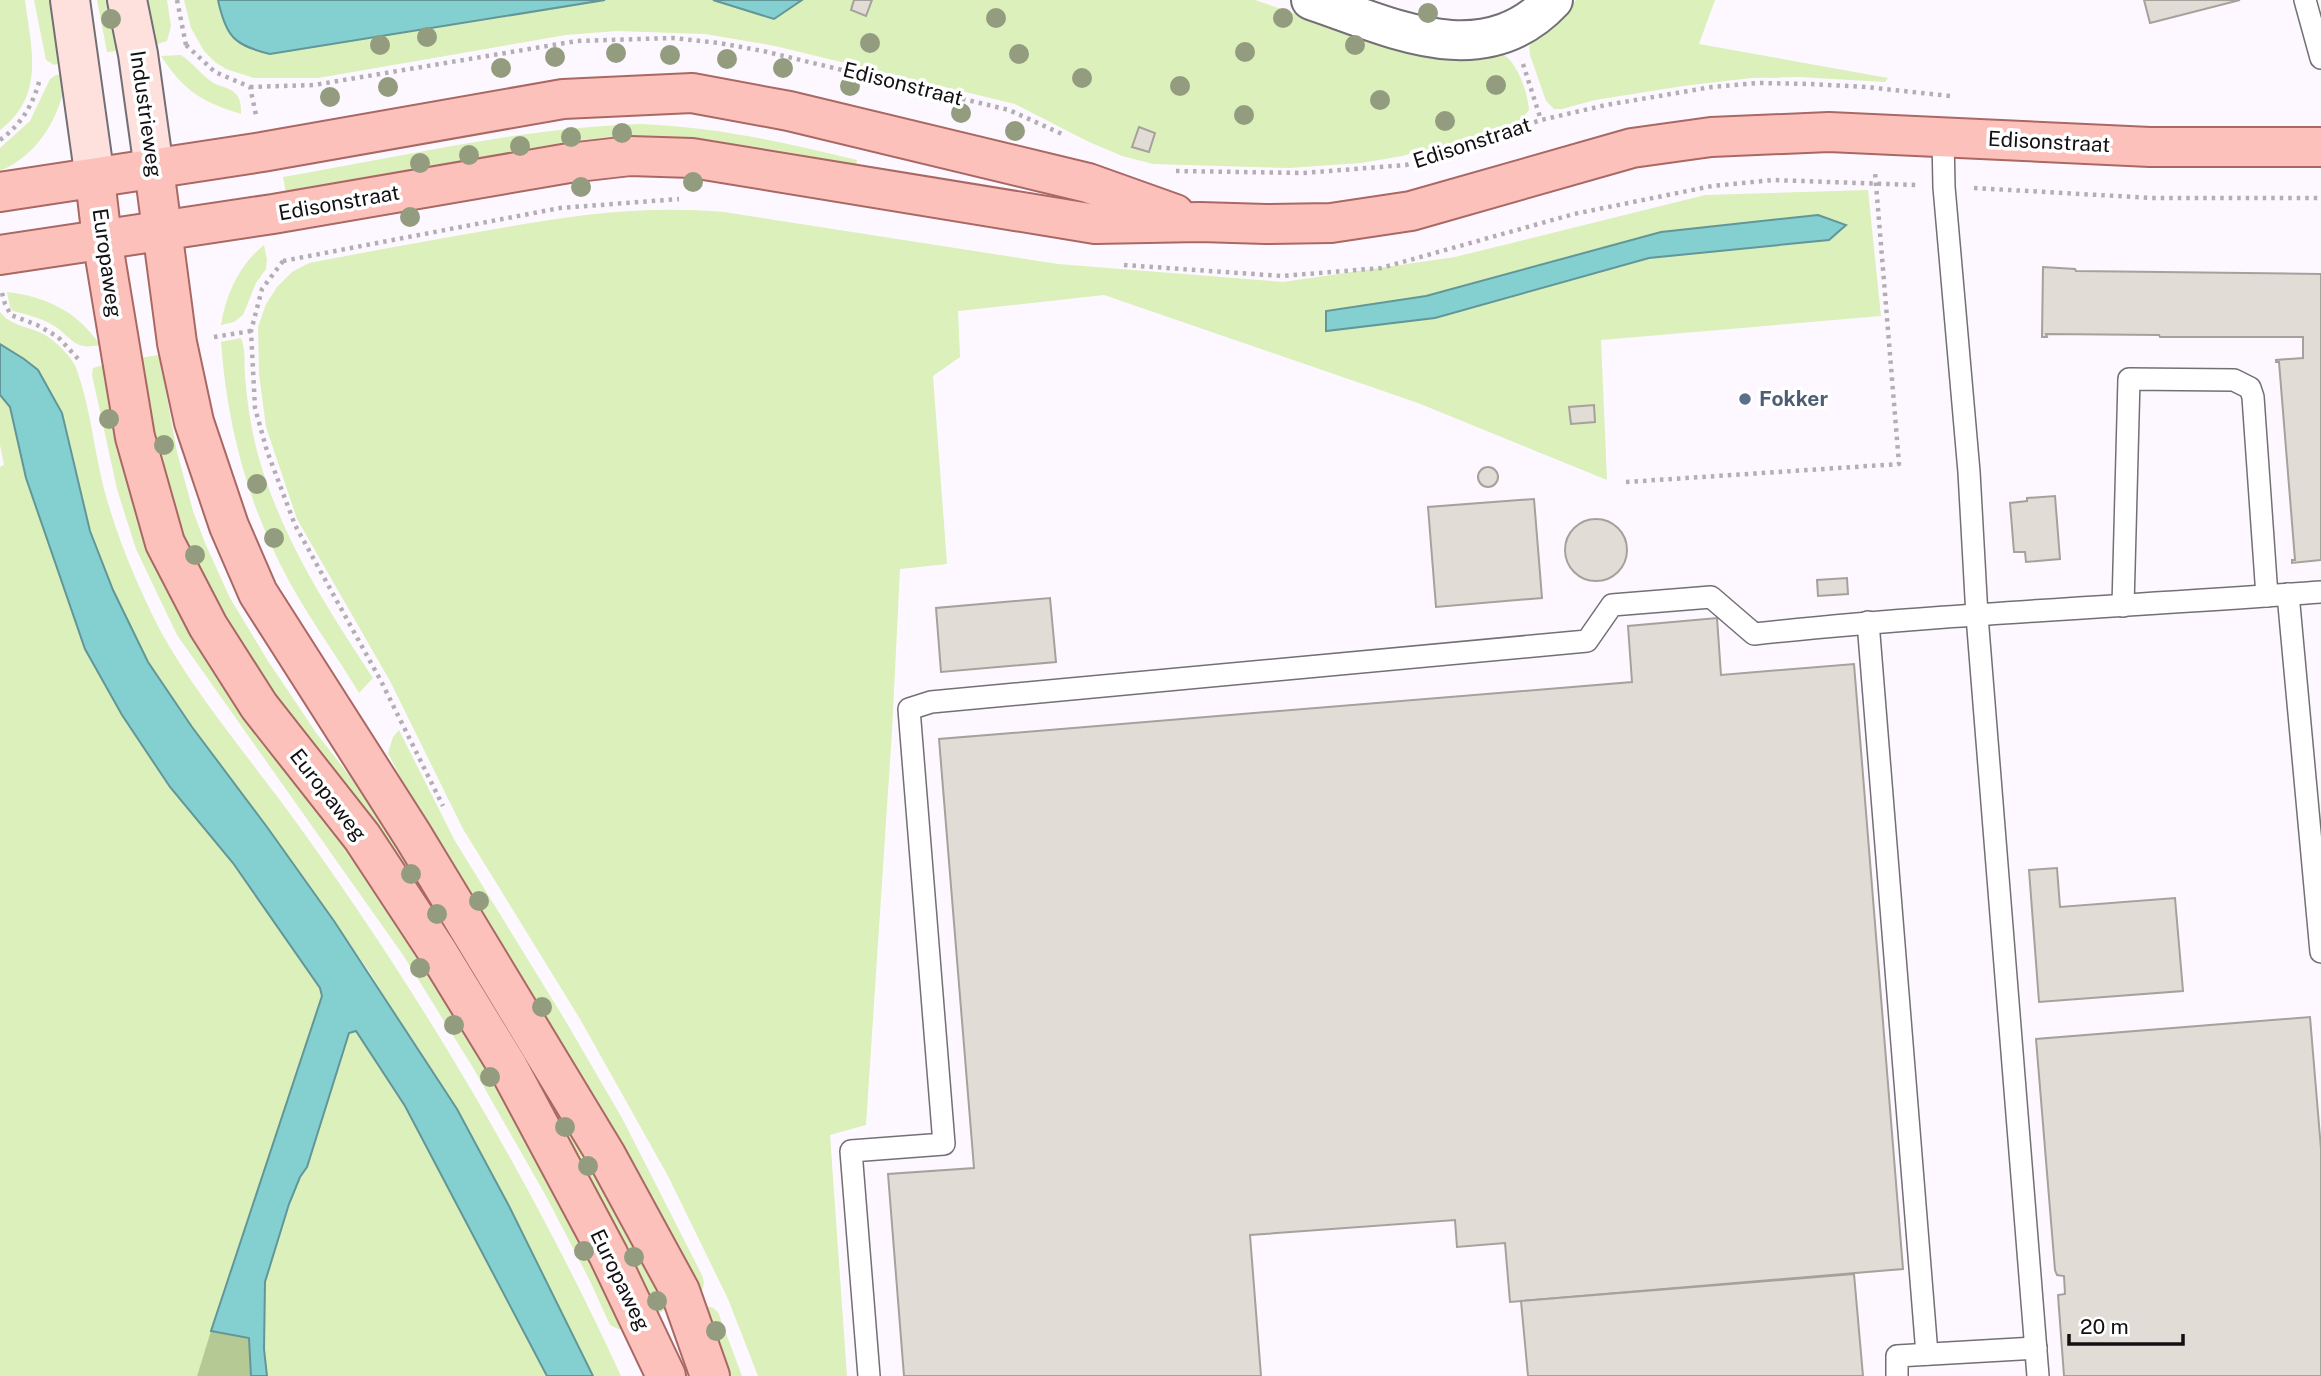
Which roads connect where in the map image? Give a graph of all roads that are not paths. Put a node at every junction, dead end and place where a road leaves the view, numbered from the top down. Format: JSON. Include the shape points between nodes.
{"nodes":[{"id":1,"x":70,"y":0,"type":"edge"},
{"id":2,"x":127,"y":0,"type":"edge"},
{"id":3,"x":1311,"y":0,"type":"edge"},
{"id":4,"x":1553,"y":0,"type":"edge"},
{"id":5,"x":2305,"y":0,"type":"edge"},
{"id":6,"x":2320,"y":51,"type":"edge"},
{"id":7,"x":1943,"y":136,"type":"junction"},
{"id":8,"x":2321,"y":147,"type":"edge"},
{"id":9,"x":154,"y":169,"type":"junction"},
{"id":10,"x":95,"y":179,"type":"junction"},
{"id":11,"x":0,"y":191,"type":"edge"},
{"id":12,"x":1200,"y":222,"type":"junction"},
{"id":13,"x":163,"y":229,"type":"junction"},
{"id":14,"x":102,"y":239,"type":"junction"},
{"id":15,"x":0,"y":255,"type":"edge"},
{"id":16,"x":2321,"y":592,"type":"edge"},
{"id":17,"x":2288,"y":594,"type":"junction"},
{"id":18,"x":2267,"y":596,"type":"junction"},
{"id":19,"x":2123,"y":606,"type":"junction"},
{"id":20,"x":1977,"y":616,"type":"junction"},
{"id":21,"x":1868,"y":622,"type":"junction"},
{"id":22,"x":2321,"y":952,"type":"edge"},
{"id":23,"x":2036,"y":1348,"type":"junction"},
{"id":24,"x":1927,"y":1354,"type":"junction"},
{"id":25,"x":666,"y":1376,"type":"edge"},
{"id":26,"x":710,"y":1376,"type":"edge"},
{"id":27,"x":869,"y":1376,"type":"edge"},
{"id":28,"x":1898,"y":1376,"type":"edge"},
{"id":29,"x":2038,"y":1376,"type":"edge"}],
"edges":[{"from":1,"to":10,"type":"main road"},
{"from":2,"to":9,"type":"main road","name":"Industrieweg"},
{"from":3,"to":4,"type":"street","via":[[1417,36],[1460,42],[1512,30]]},
{"from":5,"to":6,"type":"lane"},
{"from":7,"to":8,"type":"main road","name":"Edisonstraat","via":[[2150,147]]},
{"from":7,"to":12,"type":"main road","name":"Edisonstraat","via":[[1829,132],[1711,137],[1632,148],[1411,211],[1332,223]]},
{"from":7,"to":20,"type":"lane"},
{"from":9,"to":10,"type":"main road","name":"Edisonstraat"},
{"from":9,"to":12,"type":"main road","name":"Edisonstraat","via":[[564,99],[692,93],[789,111],[1088,183]]},
{"from":9,"to":13,"type":"main road","name":"Industrieweg"},
{"from":10,"to":11,"type":"main road","name":"Edisonstraat"},
{"from":10,"to":14,"type":"main road","name":"Europaweg"},
{"from":12,"to":13,"type":"main road","name":"Edisonstraat","via":[[1096,224],[706,160],[630,156]]},
{"from":13,"to":14,"type":"main road","name":"Edisonstraat"},
{"from":13,"to":26,"type":"main road","name":"Europaweg","via":[[177,342],[194,422],[229,526],[258,593],[413,836],[606,1155],[680,1291]]},
{"from":14,"to":15,"type":"main road","name":"Edisonstraat"},
{"from":14,"to":25,"type":"main road","name":"Europaweg","via":[[135,437],[164,543],[208,626],[259,706],[362,837],[501,1055],[608,1254]]},
{"from":16,"to":17,"type":"lane"},
{"from":17,"to":18,"type":"lane"},
{"from":17,"to":22,"type":"lane"},
{"from":18,"to":19,"type":"lane"},
{"from":18,"to":19,"type":"lane","via":[[2250,388],[2234,380],[2129,379]]},
{"from":19,"to":20,"type":"lane"},
{"from":20,"to":21,"type":"lane"},
{"from":20,"to":23,"type":"lane"},
{"from":21,"to":24,"type":"lane"},
{"from":21,"to":27,"type":"lane","via":[[1754,634],[1711,597],[1612,605],[1587,641],[931,702],[909,709],[944,1144],[851,1152]]},
{"from":23,"to":24,"type":"lane"},
{"from":23,"to":29,"type":"lane"},
{"from":24,"to":28,"type":"lane","via":[[1897,1356]]}]}
